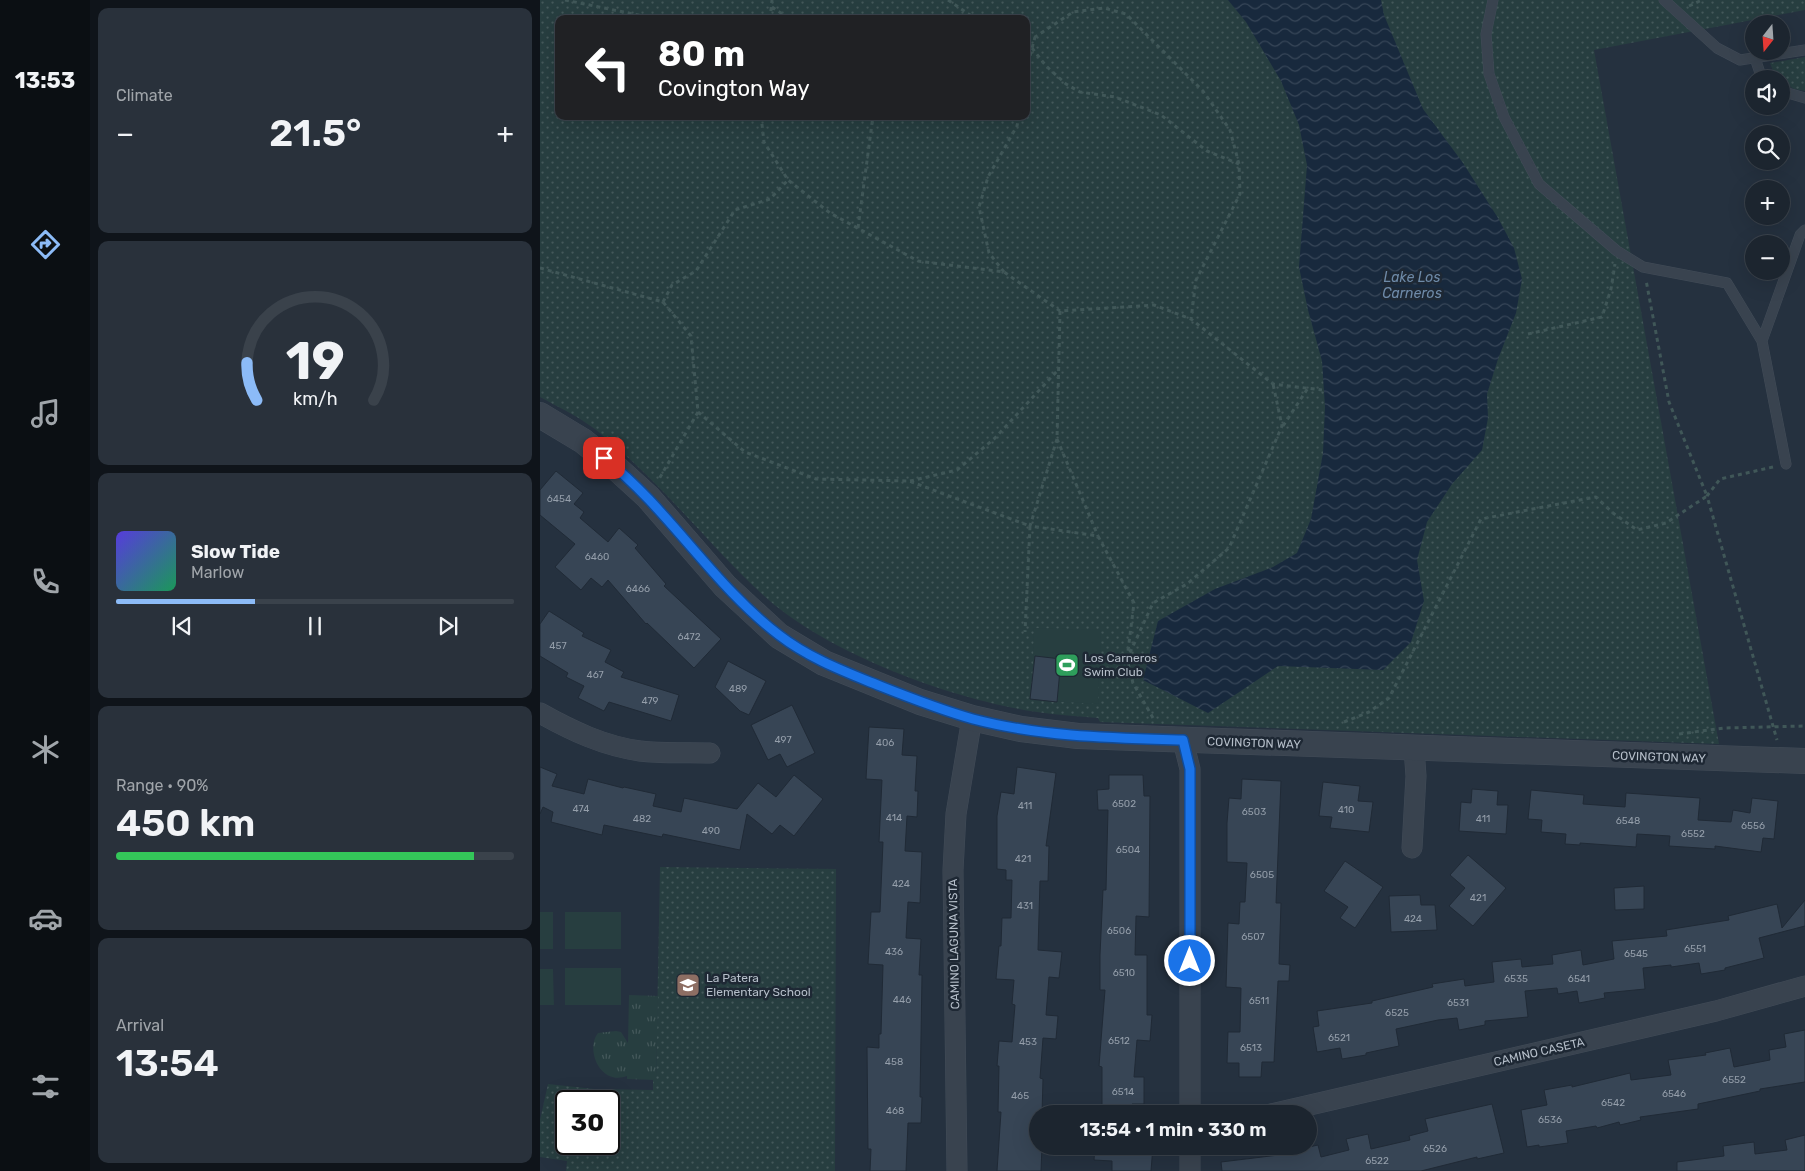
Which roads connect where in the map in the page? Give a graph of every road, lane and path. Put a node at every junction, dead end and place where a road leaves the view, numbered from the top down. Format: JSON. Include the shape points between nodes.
{"nodes":[{"id":1,"x":565,"y":0,"type":"edge"},
{"id":2,"x":772,"y":0,"type":"edge"},
{"id":3,"x":948,"y":0,"type":"edge"},
{"id":4,"x":1492,"y":0,"type":"edge"},
{"id":5,"x":1664,"y":0,"type":"edge"},
{"id":6,"x":772,"y":7,"type":"junction"},
{"id":7,"x":638,"y":15,"type":"edge"},
{"id":8,"x":771,"y":15,"type":"edge"},
{"id":9,"x":784,"y":15,"type":"edge"},
{"id":10,"x":970,"y":15,"type":"edge"},
{"id":11,"x":1030,"y":36,"type":"edge"},
{"id":12,"x":1035,"y":37,"type":"junction"},
{"id":13,"x":1032,"y":48,"type":"junction"},
{"id":14,"x":1805,"y":50,"type":"edge"},
{"id":15,"x":1790,"y":52,"type":"edge"},
{"id":16,"x":1030,"y":56,"type":"edge"},
{"id":17,"x":1745,"y":59,"type":"edge"},
{"id":18,"x":1790,"y":94,"type":"edge"},
{"id":19,"x":1805,"y":98,"type":"edge"},
{"id":20,"x":761,"y":120,"type":"edge"},
{"id":21,"x":872,"y":120,"type":"edge"},
{"id":22,"x":1018,"y":120,"type":"edge"},
{"id":23,"x":1239,"y":164,"type":"junction"},
{"id":24,"x":788,"y":180,"type":"junction"},
{"id":25,"x":858,"y":228,"type":"junction"},
{"id":26,"x":1805,"y":230,"type":"edge"},
{"id":27,"x":1617,"y":251,"type":"junction"},
{"id":28,"x":1643,"y":267,"type":"junction"},
{"id":29,"x":540,"y":268,"type":"edge"},
{"id":30,"x":1004,"y":272,"type":"junction"},
{"id":31,"x":663,"y":302,"type":"junction"},
{"id":32,"x":1060,"y":311,"type":"junction"},
{"id":33,"x":1191,"y":319,"type":"junction"},
{"id":34,"x":1528,"y":334,"type":"dead end"},
{"id":35,"x":1762,"y":341,"type":"junction"},
{"id":36,"x":1059,"y":370,"type":"junction"},
{"id":37,"x":1273,"y":384,"type":"junction"},
{"id":38,"x":1308,"y":388,"type":"junction"},
{"id":39,"x":1322,"y":390,"type":"dead end"},
{"id":40,"x":698,"y":412,"type":"junction"},
{"id":41,"x":540,"y":415,"type":"edge"},
{"id":42,"x":1282,"y":426,"type":"junction"},
{"id":43,"x":1057,"y":439,"type":"junction"},
{"id":44,"x":1786,"y":464,"type":"joint"},
{"id":45,"x":909,"y":481,"type":"junction"},
{"id":46,"x":1707,"y":496,"type":"junction"},
{"id":47,"x":648,"y":497,"type":"junction"},
{"id":48,"x":1030,"y":526,"type":"junction"},
{"id":49,"x":1098,"y":536,"type":"junction"},
{"id":50,"x":1025,"y":632,"type":"dead end"},
{"id":51,"x":1127,"y":659,"type":"junction"},
{"id":52,"x":540,"y":713,"type":"edge"},
{"id":53,"x":972,"y":718,"type":"junction"},
{"id":54,"x":1153,"y":718,"type":"dead end"},
{"id":55,"x":1344,"y":722,"type":"dead end"},
{"id":56,"x":1183,"y":740,"type":"junction"},
{"id":57,"x":1414,"y":748,"type":"junction"},
{"id":58,"x":710,"y":753,"type":"dead end"},
{"id":59,"x":1794,"y":761,"type":"edge"},
{"id":60,"x":1412,"y":848,"type":"dead end"},
{"id":61,"x":1805,"y":986,"type":"edge"},
{"id":62,"x":1190,"y":1105,"type":"edge"},
{"id":63,"x":1310,"y":1105,"type":"edge"},
{"id":64,"x":1190,"y":1155,"type":"edge"},
{"id":65,"x":957,"y":1171,"type":"edge"},
{"id":66,"x":1190,"y":1171,"type":"edge"}],
"edges":[{"from":1,"to":7,"type":"path"},
{"from":2,"to":6,"type":"path"},
{"from":3,"to":10,"type":"path"},
{"from":4,"to":27,"type":"lane","via":[[1486,34],[1490,74],[1504,117],[1539,184]]},
{"from":5,"to":17,"type":"lane","via":[[1717,48]]},
{"from":6,"to":8,"type":"path"},
{"from":6,"to":9,"type":"path"},
{"from":11,"to":12,"type":"path"},
{"from":12,"to":13,"type":"path"},
{"from":12,"to":23,"type":"path","via":[[1073,12],[1104,8],[1126,14],[1203,91],[1230,130]]},
{"from":13,"to":16,"type":"path"},
{"from":13,"to":23,"type":"path","via":[[1046,66],[1080,92],[1115,97],[1161,115],[1207,151]]},
{"from":14,"to":15,"type":"lane"},
{"from":18,"to":19,"type":"lane"},
{"from":20,"to":24,"type":"path","via":[[764,142]]},
{"from":21,"to":25,"type":"path"},
{"from":22,"to":30,"type":"path","via":[[988,177],[979,207],[989,253]]},
{"from":23,"to":33,"type":"path","via":[[1240,194],[1196,280]]},
{"from":24,"to":25,"type":"path","via":[[830,212]]},
{"from":24,"to":31,"type":"path","via":[[770,199],[735,210],[696,271],[672,285]]},
{"from":25,"to":30,"type":"path","via":[[918,260]]},
{"from":26,"to":35,"type":"lane","via":[[1800,235]]},
{"from":27,"to":28,"type":"lane"},
{"from":27,"to":34,"type":"path","via":[[1611,289],[1602,317]]},
{"from":28,"to":35,"type":"lane","via":[[1727,283]]},
{"from":28,"to":46,"type":"path","via":[[1669,402]]},
{"from":29,"to":31,"type":"path"},
{"from":30,"to":32,"type":"path"},
{"from":31,"to":40,"type":"path","via":[[692,336]]},
{"from":32,"to":33,"type":"path","via":[[1154,305]]},
{"from":32,"to":36,"type":"path"},
{"from":33,"to":37,"type":"path"},
{"from":35,"to":44,"type":"lane"},
{"from":36,"to":43,"type":"path"},
{"from":36,"to":45,"type":"path","via":[[995,438],[958,470]]},
{"from":37,"to":38,"type":"path"},
{"from":37,"to":42,"type":"path"},
{"from":38,"to":39,"type":"path"},
{"from":38,"to":42,"type":"path"},
{"from":40,"to":45,"type":"path","via":[[745,452],[816,479]]},
{"from":40,"to":47,"type":"path"},
{"from":41,"to":47,"type":"street","name":"COVINGTON WAY","via":[[583,441]]},
{"from":42,"to":51,"type":"path","via":[[1229,548],[1187,584],[1153,603]]},
{"from":43,"to":48,"type":"path"},
{"from":43,"to":49,"type":"path"},
{"from":44,"to":46,"type":"path","via":[[1720,479]]},
{"from":45,"to":48,"type":"path"},
{"from":46,"to":55,"type":"path","via":[[1666,523],[1638,530],[1596,497],[1481,519],[1389,698],[1369,712]]},
{"from":46,"to":59,"type":"path"},
{"from":47,"to":53,"type":"street","name":"COVINGTON WAY","via":[[725,586],[779,636],[824,663],[920,702]]},
{"from":48,"to":49,"type":"path"},
{"from":48,"to":50,"type":"path"},
{"from":49,"to":51,"type":"path","via":[[1134,603]]},
{"from":51,"to":54,"type":"path","via":[[1133,683]]},
{"from":52,"to":58,"type":"street","via":[[572,731],[608,744],[642,751]]},
{"from":53,"to":56,"type":"street","name":"COVINGTON WAY","via":[[1078,736]]},
{"from":53,"to":65,"type":"street","name":"CAMINO LAGUNA VISTA","via":[[956,814],[953,870]]},
{"from":56,"to":57,"type":"street","name":"COVINGTON WAY"},
{"from":56,"to":62,"type":"street","via":[[1190,769]]},
{"from":57,"to":59,"type":"street","name":"COVINGTON WAY"},
{"from":57,"to":60,"type":"street","via":[[1416,776]]},
{"from":61,"to":63,"type":"street","name":"CAMINO CASETA","via":[[1716,1011]]},
{"from":64,"to":66,"type":"street"}]}
